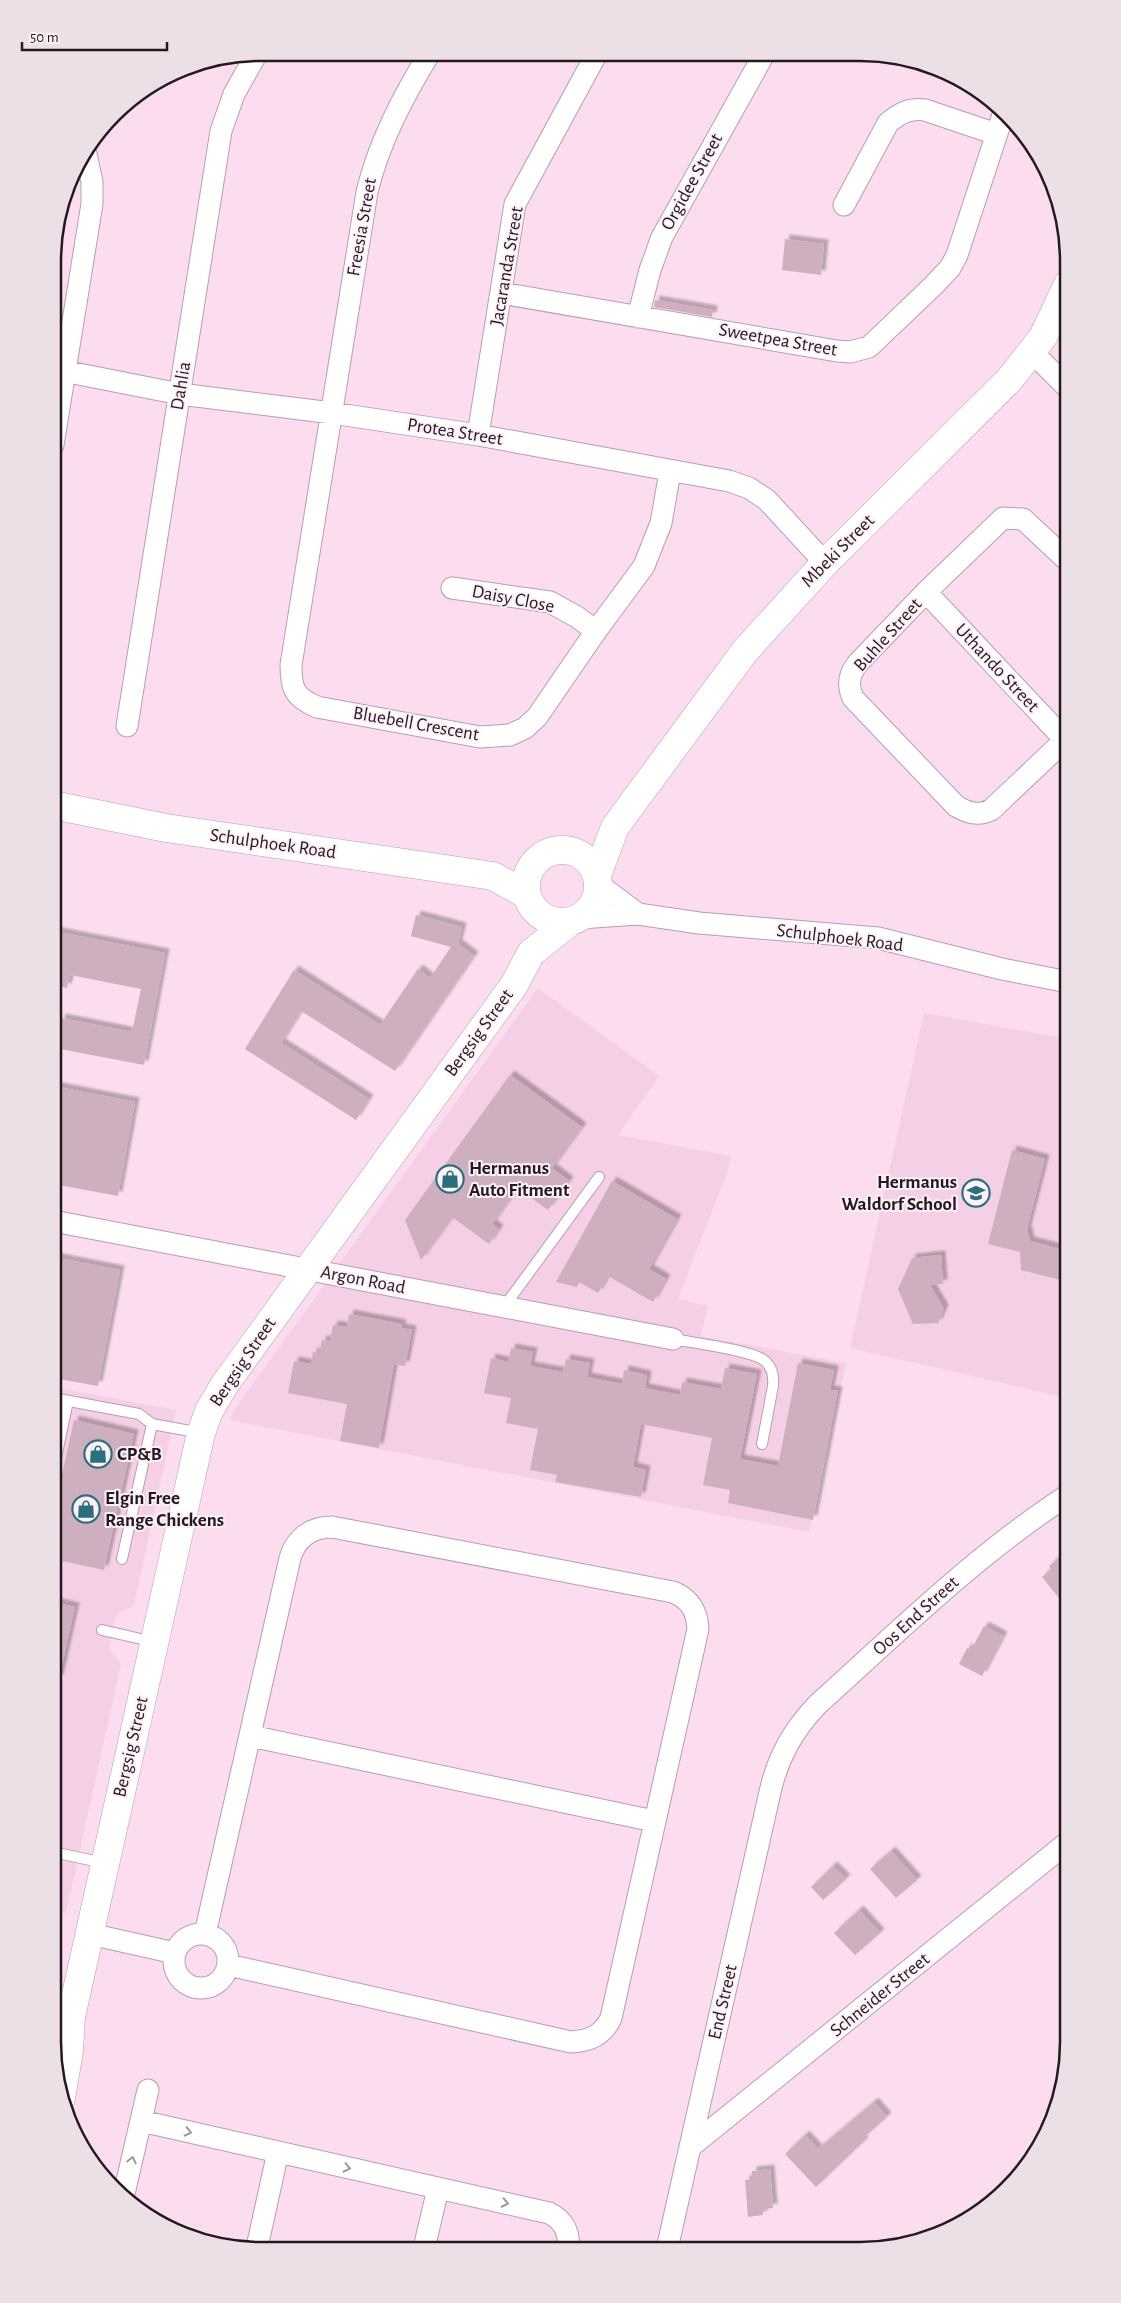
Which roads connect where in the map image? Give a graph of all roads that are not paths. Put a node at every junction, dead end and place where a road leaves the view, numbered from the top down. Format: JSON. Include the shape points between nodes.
{"nodes":[{"id":1,"x":425,"y":61,"type":"edge"},
{"id":2,"x":593,"y":61,"type":"edge"},
{"id":3,"x":761,"y":61,"type":"edge"},
{"id":4,"x":252,"y":62,"type":"edge"},
{"id":5,"x":1001,"y":120,"type":"edge"},
{"id":6,"x":996,"y":134,"type":"junction"},
{"id":7,"x":88,"y":162,"type":"edge"},
{"id":8,"x":844,"y":205,"type":"dead end"},
{"id":9,"x":501,"y":292,"type":"junction"},
{"id":10,"x":1060,"y":302,"type":"edge"},
{"id":11,"x":638,"y":317,"type":"junction"},
{"id":12,"x":1032,"y":352,"type":"junction"},
{"id":13,"x":61,"y":360,"type":"edge"},
{"id":14,"x":61,"y":370,"type":"edge"},
{"id":15,"x":1060,"y":380,"type":"edge"},
{"id":16,"x":180,"y":394,"type":"junction"},
{"id":17,"x":332,"y":413,"type":"junction"},
{"id":18,"x":478,"y":435,"type":"junction"},
{"id":19,"x":670,"y":472,"type":"junction"},
{"id":20,"x":1060,"y":554,"type":"edge"},
{"id":21,"x":825,"y":563,"type":"junction"},
{"id":22,"x":452,"y":588,"type":"dead end"},
{"id":23,"x":926,"y":592,"type":"junction"},
{"id":24,"x":596,"y":631,"type":"junction"},
{"id":25,"x":127,"y":726,"type":"dead end"},
{"id":26,"x":1060,"y":735,"type":"edge"},
{"id":27,"x":1060,"y":747,"type":"edge"},
{"id":28,"x":61,"y":807,"type":"edge"},
{"id":29,"x":615,"y":827,"type":"junction"},
{"id":30,"x":569,"y":850,"type":"junction"},
{"id":31,"x":532,"y":864,"type":"junction"},
{"id":32,"x":493,"y":876,"type":"junction"},
{"id":33,"x":598,"y":879,"type":"junction"},
{"id":34,"x":529,"y":900,"type":"junction"},
{"id":35,"x":638,"y":914,"type":"junction"},
{"id":36,"x":575,"y":920,"type":"junction"},
{"id":37,"x":531,"y":952,"type":"junction"},
{"id":38,"x":1060,"y":980,"type":"edge"},
{"id":39,"x":599,"y":1177,"type":"dead end"},
{"id":40,"x":61,"y":1223,"type":"edge"},
{"id":41,"x":308,"y":1270,"type":"junction"},
{"id":42,"x":504,"y":1307,"type":"junction"},
{"id":43,"x":673,"y":1340,"type":"joint"},
{"id":44,"x":61,"y":1400,"type":"edge"},
{"id":45,"x":68,"y":1401,"type":"junction"},
{"id":46,"x":152,"y":1424,"type":"junction"},
{"id":47,"x":201,"y":1433,"type":"junction"},
{"id":48,"x":61,"y":1434,"type":"edge"},
{"id":49,"x":762,"y":1444,"type":"dead end"},
{"id":50,"x":1060,"y":1501,"type":"edge"},
{"id":51,"x":122,"y":1559,"type":"dead end"},
{"id":52,"x":102,"y":1630,"type":"dead end"},
{"id":53,"x":155,"y":1642,"type":"junction"},
{"id":54,"x":250,"y":1736,"type":"junction"},
{"id":55,"x":781,"y":1755,"type":"joint"},
{"id":56,"x":654,"y":1821,"type":"junction"},
{"id":57,"x":1060,"y":1848,"type":"edge"},
{"id":58,"x":61,"y":1854,"type":"edge"},
{"id":59,"x":105,"y":1864,"type":"junction"},
{"id":60,"x":90,"y":1934,"type":"junction"},
{"id":61,"x":205,"y":1934,"type":"junction"},
{"id":62,"x":175,"y":1953,"type":"junction"},
{"id":63,"x":228,"y":1965,"type":"junction"},
{"id":64,"x":61,"y":2045,"type":"edge"},
{"id":65,"x":148,"y":2090,"type":"dead end"},
{"id":66,"x":141,"y":2121,"type":"junction"},
{"id":67,"x":690,"y":2147,"type":"junction"},
{"id":68,"x":278,"y":2152,"type":"junction"},
{"id":69,"x":125,"y":2188,"type":"edge"},
{"id":70,"x":438,"y":2188,"type":"junction"},
{"id":71,"x":258,"y":2242,"type":"edge"},
{"id":72,"x":425,"y":2242,"type":"edge"},
{"id":73,"x":569,"y":2242,"type":"edge"},
{"id":74,"x":669,"y":2242,"type":"edge"}],
"edges":[{"from":1,"to":17,"type":"street","name":"Freesia Street","via":[[374,160]]},
{"from":2,"to":9,"type":"street","name":"Jacaranda Street","via":[[515,204]]},
{"from":3,"to":11,"type":"street","name":"Orgidee Street","via":[[662,237]]},
{"from":4,"to":16,"type":"street","name":"Dahlia","via":[[234,94],[221,131]]},
{"from":5,"to":6,"type":"street","name":"Sweetpea Street"},
{"from":6,"to":8,"type":"street","via":[[925,110],[899,113],[888,123]]},
{"from":6,"to":11,"type":"street","name":"Sweetpea Street","via":[[965,234],[950,268],[869,347],[850,352],[837,351]]},
{"from":7,"to":13,"type":"street","via":[[92,204]]},
{"from":9,"to":11,"type":"street","name":"Sweetpea Street"},
{"from":9,"to":18,"type":"street","name":"Jacaranda Street"},
{"from":10,"to":12,"type":"street","name":"Mbeki Street"},
{"from":12,"to":15,"type":"street"},
{"from":12,"to":21,"type":"street","name":"Mbeki Street","via":[[1009,380]]},
{"from":14,"to":16,"type":"street","name":"Protea Street"},
{"from":16,"to":17,"type":"street","name":"Protea Street"},
{"from":16,"to":25,"type":"street","name":"Dahlia"},
{"from":17,"to":18,"type":"street","name":"Protea Street"},
{"from":17,"to":24,"type":"street","name":"Bluebell Crescent","via":[[291,665],[293,688],[305,702],[480,737],[510,735],[537,717]]},
{"from":18,"to":19,"type":"street","name":"Protea Street"},
{"from":19,"to":21,"type":"street","name":"Protea Street","via":[[749,488],[767,500]]},
{"from":19,"to":24,"type":"street","name":"Bluebell Crescent","via":[[660,523],[644,566]]},
{"from":20,"to":23,"type":"street","name":"Buhle Street","via":[[1023,519],[1003,518]]},
{"from":21,"to":29,"type":"street","name":"Mbeki Street","via":[[746,651]]},
{"from":22,"to":24,"type":"street","name":"Daisy Close","via":[[550,602]]},
{"from":23,"to":26,"type":"street","name":"Uthando Street"},
{"from":23,"to":27,"type":"street","name":"Buhle Street","via":[[852,670],[849,690],[853,698],[956,806],[976,814],[991,810]]},
{"from":28,"to":32,"type":"street","name":"Schulphoek Road","via":[[166,828]]},
{"from":29,"to":30,"type":"street","name":"Mbeki Street"},
{"from":29,"to":33,"type":"street","name":"Mbeki Street"},
{"from":30,"to":31,"type":"street","via":[[549,852]]},
{"from":30,"to":33,"type":"street","via":[[588,859]]},
{"from":31,"to":32,"type":"street","name":"Schulphoek Road"},
{"from":31,"to":34,"type":"street","via":[[525,884]]},
{"from":32,"to":34,"type":"street","name":"Schulphoek Road"},
{"from":33,"to":35,"type":"street","name":"Schulphoek Road"},
{"from":33,"to":36,"type":"street","via":[[595,901],[589,911]]},
{"from":34,"to":36,"type":"street","via":[[538,914],[548,919],[558,922]]},
{"from":34,"to":37,"type":"street","name":"Bergsig Street"},
{"from":35,"to":36,"type":"street","name":"Schulphoek Road"},
{"from":35,"to":38,"type":"street","name":"Schulphoek Road","via":[[878,938]]},
{"from":36,"to":37,"type":"street","name":"Bergsig Street"},
{"from":37,"to":41,"type":"street","name":"Bergsig Street","via":[[514,985]]},
{"from":39,"to":42,"type":"lane"},
{"from":40,"to":41,"type":"street","name":"Argon Road"},
{"from":41,"to":42,"type":"street","name":"Argon Road"},
{"from":41,"to":47,"type":"street","name":"Bergsig Street","via":[[216,1397]]},
{"from":42,"to":43,"type":"street","name":"Argon Road"},
{"from":43,"to":49,"type":"lane","via":[[756,1356],[770,1366],[774,1379]]},
{"from":44,"to":45,"type":"lane"},
{"from":45,"to":46,"type":"lane","via":[[140,1414]]},
{"from":45,"to":48,"type":"lane"},
{"from":46,"to":47,"type":"lane"},
{"from":46,"to":51,"type":"lane"},
{"from":47,"to":53,"type":"street","name":"Bergsig Street"},
{"from":50,"to":55,"type":"street","name":"Oos End Street","via":[[963,1574],[826,1697],[804,1719]]},
{"from":52,"to":53,"type":"lane"},
{"from":53,"to":59,"type":"street","name":"Bergsig Street"},
{"from":54,"to":56,"type":"street"},
{"from":54,"to":56,"type":"street","via":[[292,1550],[303,1536],[316,1528],[332,1527],[673,1592],[690,1603],[698,1628]]},
{"from":54,"to":61,"type":"street"},
{"from":55,"to":67,"type":"street","name":"End Street"},
{"from":56,"to":63,"type":"street","via":[[611,2018],[601,2033],[586,2040],[572,2042]]},
{"from":57,"to":67,"type":"street","name":"Schneider Street"},
{"from":58,"to":59,"type":"lane"},
{"from":59,"to":60,"type":"street","name":"Bergsig Street"},
{"from":60,"to":62,"type":"street"},
{"from":60,"to":64,"type":"street","name":"Bergsig Street"},
{"from":61,"to":62,"type":"street","via":[[198,1933],[183,1940]]},
{"from":61,"to":63,"type":"street","via":[[223,1945]]},
{"from":62,"to":63,"type":"street","via":[[174,1968],[188,1985],[195,1987],[216,1983]]},
{"from":65,"to":66,"type":"street"},
{"from":66,"to":68,"type":"street","one_way":true},
{"from":69,"to":66,"type":"street","one_way":true},
{"from":67,"to":74,"type":"street","name":"End Street"},
{"from":68,"to":70,"type":"street","one_way":true},
{"from":68,"to":71,"type":"street"},
{"from":70,"to":72,"type":"street"},
{"from":70,"to":73,"type":"street","one_way":true,"via":[[550,2213],[565,2226]]}]}
